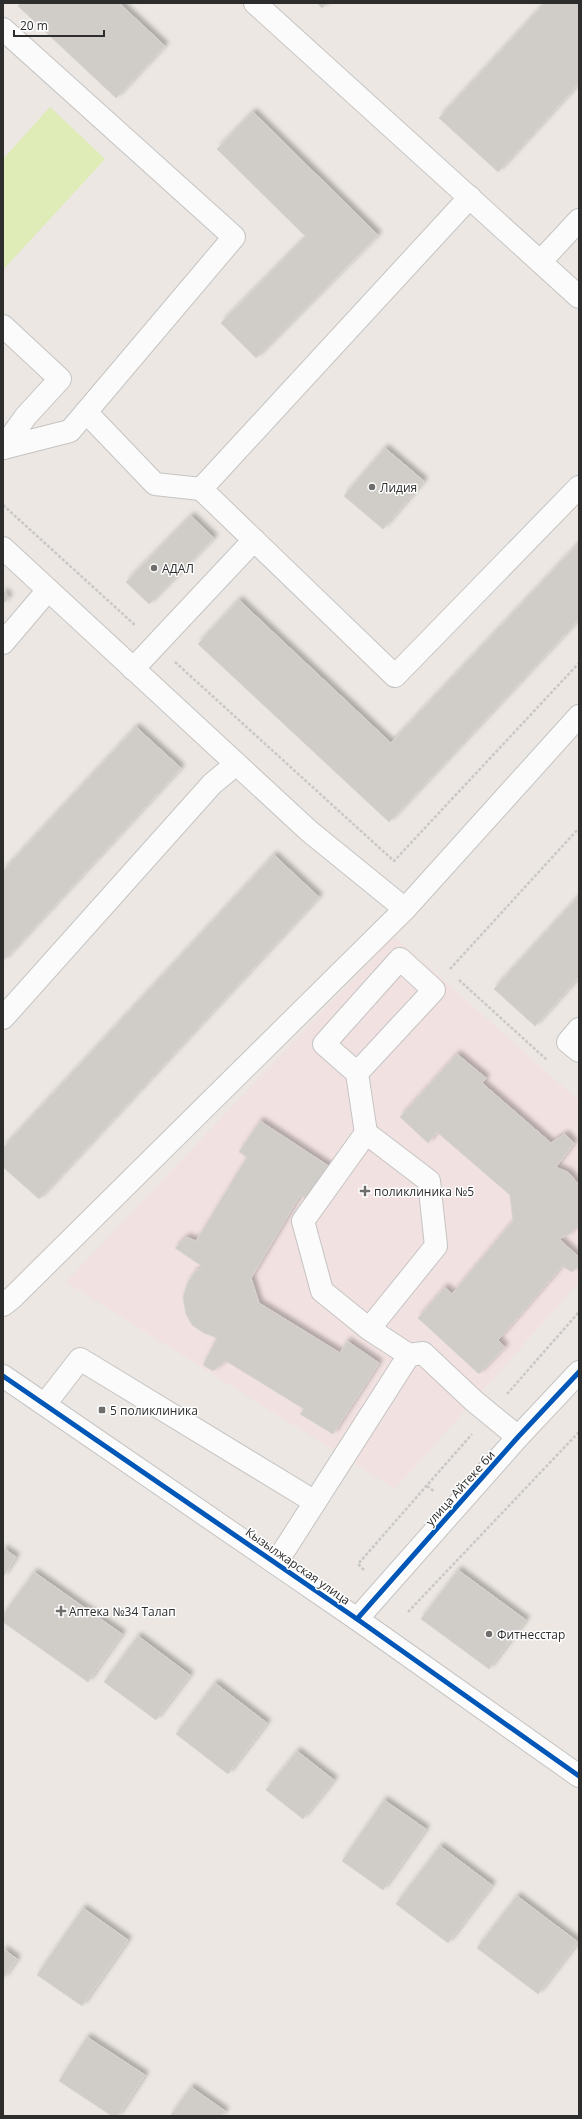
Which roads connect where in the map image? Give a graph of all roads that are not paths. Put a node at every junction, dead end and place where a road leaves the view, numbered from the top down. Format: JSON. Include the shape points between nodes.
{"nodes":[{"id":1,"x":255,"y":3,"type":"edge"},
{"id":2,"x":3,"y":29,"type":"edge"},
{"id":3,"x":470,"y":197,"type":"junction"},
{"id":4,"x":579,"y":220,"type":"edge"},
{"id":5,"x":541,"y":261,"type":"junction"},
{"id":6,"x":579,"y":296,"type":"edge"},
{"id":7,"x":3,"y":326,"type":"edge"},
{"id":8,"x":86,"y":412,"type":"junction"},
{"id":9,"x":3,"y":448,"type":"edge"},
{"id":10,"x":579,"y":487,"type":"edge"},
{"id":11,"x":201,"y":489,"type":"junction"},
{"id":12,"x":254,"y":540,"type":"junction"},
{"id":13,"x":3,"y":548,"type":"edge"},
{"id":14,"x":48,"y":590,"type":"junction"},
{"id":15,"x":3,"y":643,"type":"edge"},
{"id":16,"x":133,"y":669,"type":"junction"},
{"id":17,"x":579,"y":716,"type":"edge"},
{"id":18,"x":236,"y":764,"type":"junction"},
{"id":19,"x":405,"y":909,"type":"junction"},
{"id":20,"x":3,"y":1018,"type":"edge"},
{"id":21,"x":357,"y":1073,"type":"junction"},
{"id":22,"x":366,"y":1132,"type":"junction"},
{"id":23,"x":3,"y":1305,"type":"edge"},
{"id":24,"x":369,"y":1329,"type":"junction"},
{"id":25,"x":409,"y":1355,"type":"junction"},
{"id":26,"x":579,"y":1372,"type":"edge"},
{"id":27,"x":4,"y":1378,"type":"edge"},
{"id":28,"x":45,"y":1404,"type":"junction"},
{"id":29,"x":518,"y":1437,"type":"junction"},
{"id":30,"x":315,"y":1502,"type":"junction"},
{"id":31,"x":276,"y":1563,"type":"junction"},
{"id":32,"x":357,"y":1619,"type":"junction"},
{"id":33,"x":579,"y":1776,"type":"edge"}],
"edges":[{"from":1,"to":3,"type":"street"},
{"from":2,"to":8,"type":"street","via":[[234,237]]},
{"from":3,"to":5,"type":"street"},
{"from":3,"to":11,"type":"street"},
{"from":4,"to":5,"type":"street"},
{"from":5,"to":6,"type":"street"},
{"from":7,"to":9,"type":"street","via":[[60,379],[26,416]]},
{"from":8,"to":9,"type":"street","via":[[70,431]]},
{"from":8,"to":11,"type":"street","via":[[154,484]]},
{"from":10,"to":12,"type":"street","via":[[395,676]]},
{"from":11,"to":12,"type":"street"},
{"from":12,"to":16,"type":"street"},
{"from":13,"to":14,"type":"street"},
{"from":14,"to":15,"type":"street"},
{"from":14,"to":16,"type":"street"},
{"from":16,"to":18,"type":"street"},
{"from":17,"to":19,"type":"street"},
{"from":18,"to":19,"type":"street","via":[[309,832]]},
{"from":18,"to":20,"type":"street","via":[[212,784]]},
{"from":19,"to":23,"type":"street"},
{"from":21,"to":21,"type":"street","via":[[434,990],[400,959],[324,1044]]},
{"from":21,"to":22,"type":"street"},
{"from":22,"to":24,"type":"street","via":[[303,1221],[322,1291]]},
{"from":22,"to":24,"type":"street","via":[[428,1181],[436,1246]]},
{"from":24,"to":25,"type":"street"},
{"from":25,"to":29,"type":"street","via":[[423,1352]]},
{"from":25,"to":30,"type":"street"},
{"from":26,"to":29,"type":"street","name":"улица Айтеке би"},
{"from":27,"to":28,"type":"street","name":"Кызылжарская улица"},
{"from":28,"to":30,"type":"street","via":[[80,1359]]},
{"from":28,"to":31,"type":"street","name":"Кызылжарская улица"},
{"from":29,"to":32,"type":"street","name":"улица Айтеке би"},
{"from":30,"to":31,"type":"street"},
{"from":31,"to":32,"type":"street","name":"Кызылжарская улица"},
{"from":32,"to":33,"type":"street","name":"Кызылжарская улица"}]}
